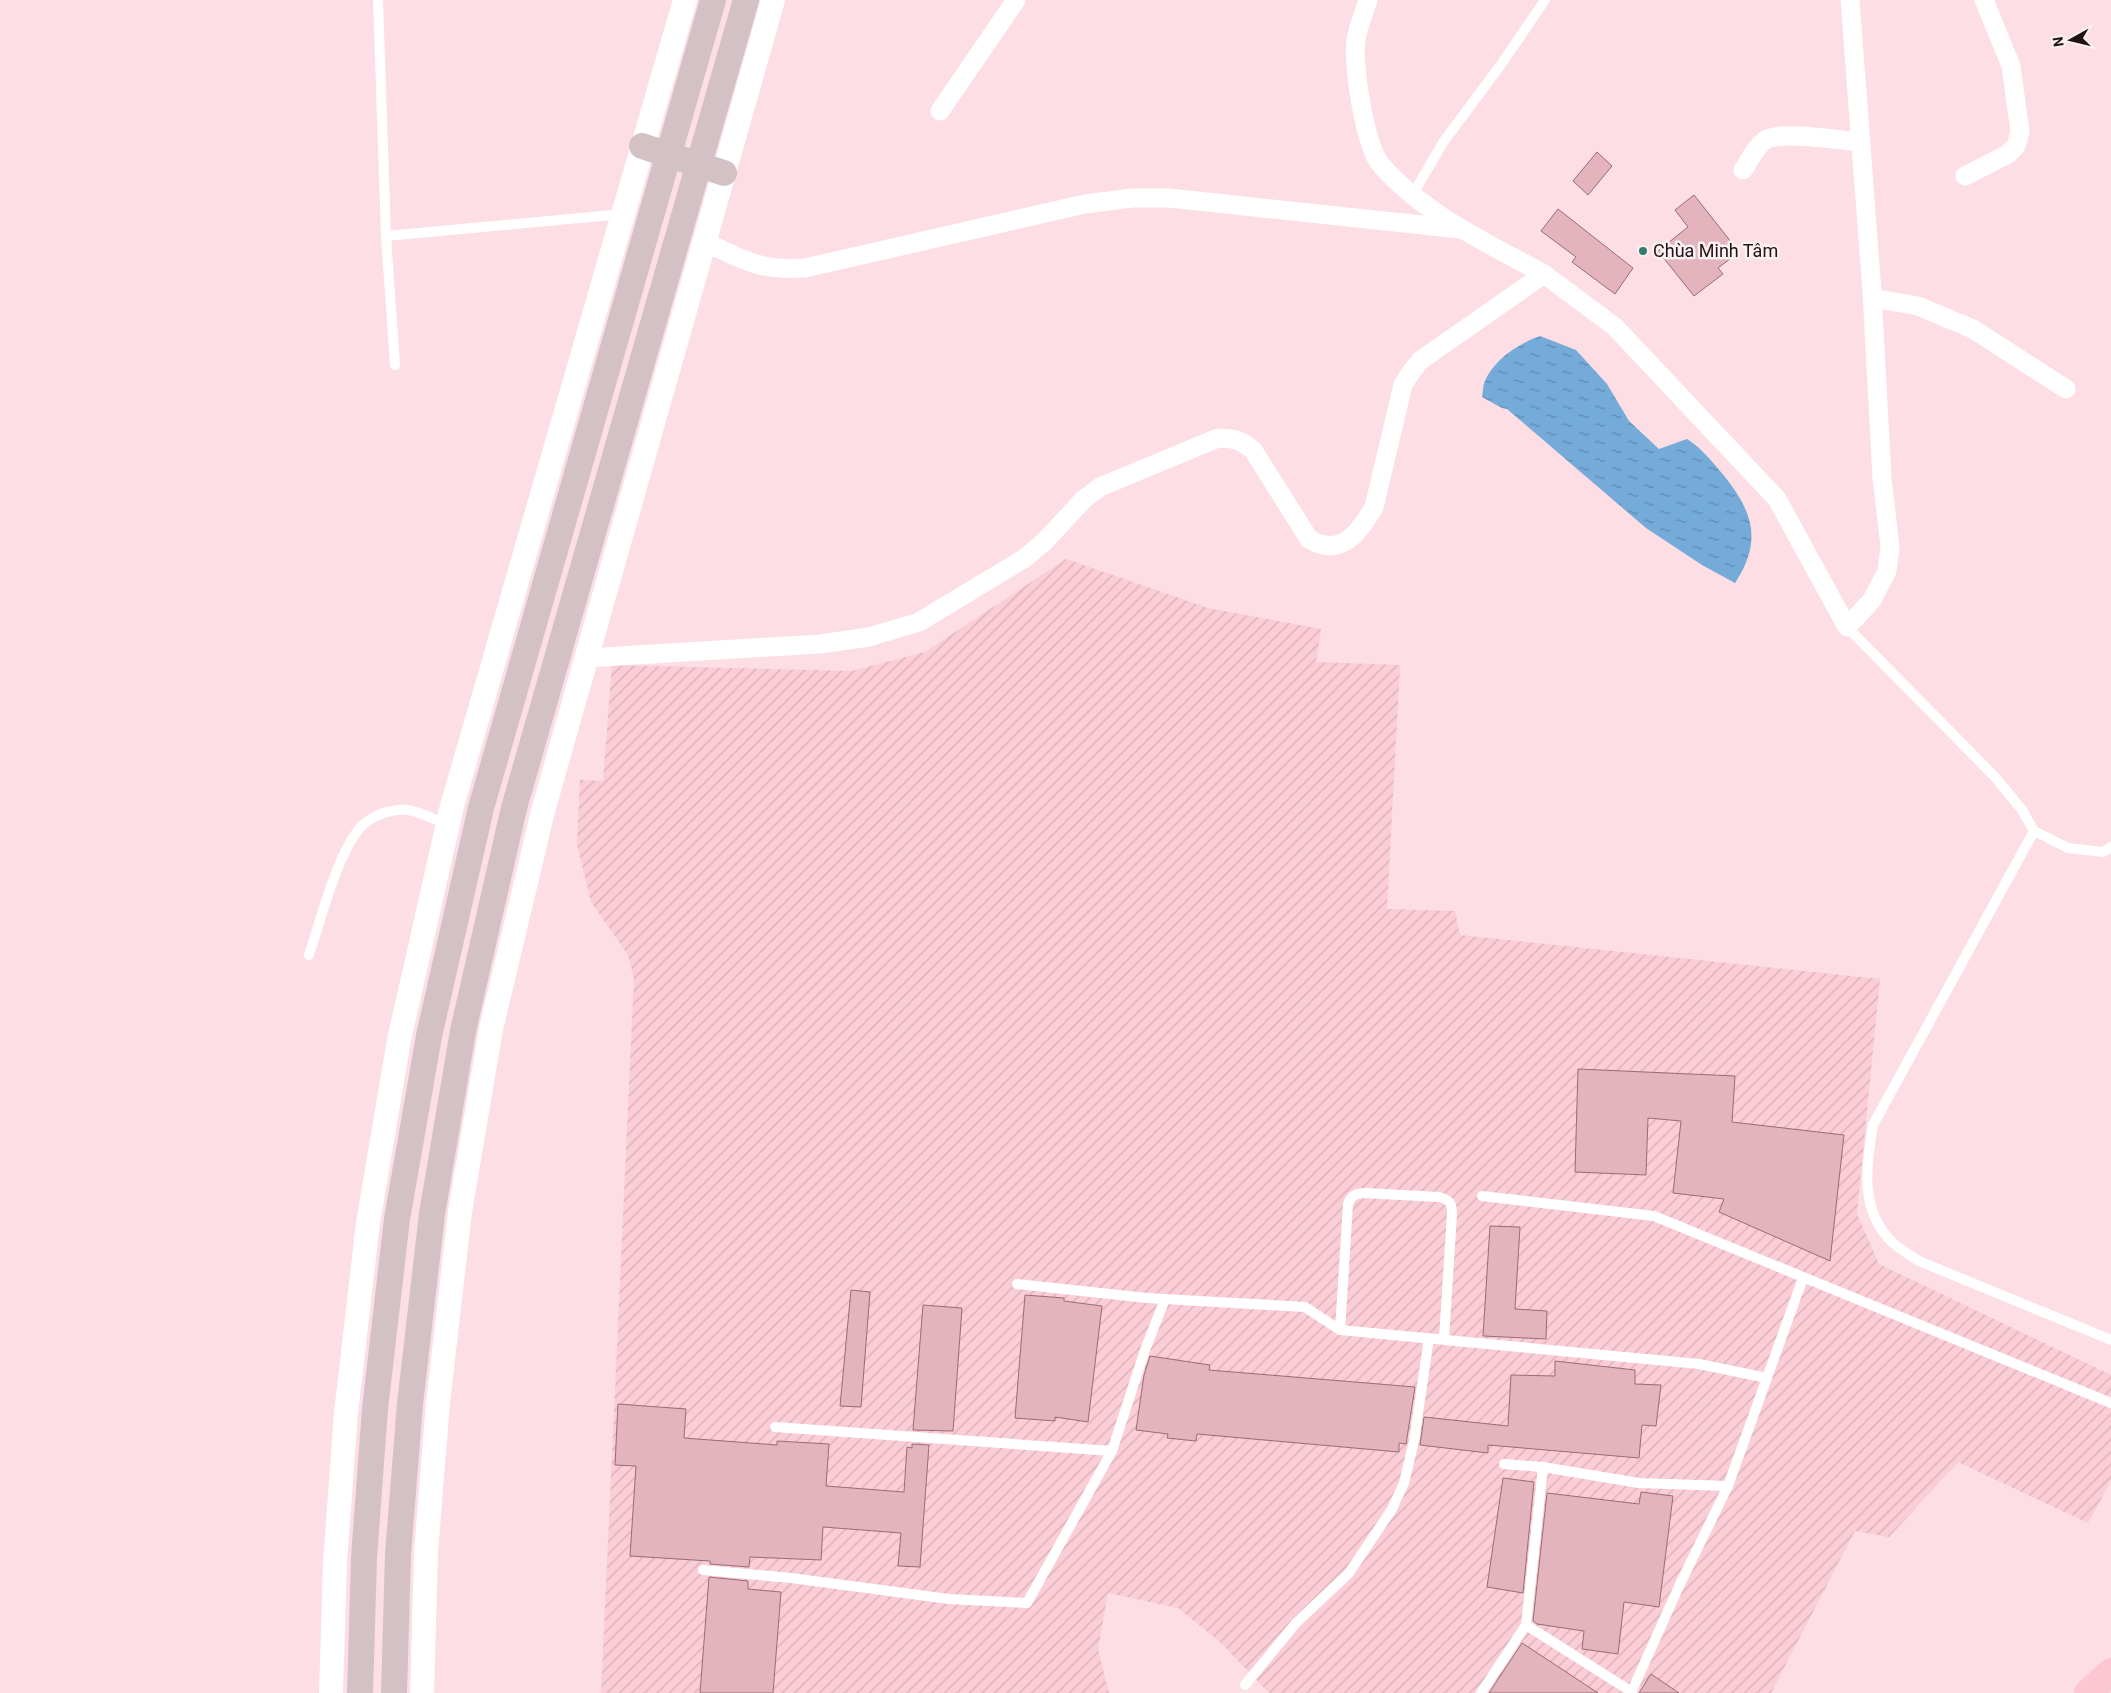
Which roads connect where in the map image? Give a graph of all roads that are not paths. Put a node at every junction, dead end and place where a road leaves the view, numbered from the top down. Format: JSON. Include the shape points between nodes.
{"nodes":[{"id":1,"x":378,"y":0,"type":"edge"},
{"id":2,"x":685,"y":0,"type":"edge"},
{"id":3,"x":713,"y":0,"type":"edge"},
{"id":4,"x":746,"y":0,"type":"edge"},
{"id":5,"x":773,"y":0,"type":"edge"},
{"id":6,"x":1016,"y":0,"type":"edge"},
{"id":7,"x":1368,"y":0,"type":"edge"},
{"id":8,"x":1545,"y":0,"type":"edge"},
{"id":9,"x":1850,"y":0,"type":"edge"},
{"id":10,"x":1984,"y":0,"type":"edge"},
{"id":11,"x":940,"y":111,"type":"dead end"},
{"id":12,"x":1860,"y":142,"type":"junction"},
{"id":13,"x":642,"y":146,"type":"junction"},
{"id":14,"x":668,"y":155,"type":"junction"},
{"id":15,"x":699,"y":165,"type":"junction"},
{"id":16,"x":1743,"y":170,"type":"dead end"},
{"id":17,"x":724,"y":173,"type":"junction"},
{"id":18,"x":1964,"y":176,"type":"dead end"},
{"id":19,"x":1412,"y":194,"type":"junction"},
{"id":20,"x":623,"y":214,"type":"junction"},
{"id":21,"x":1460,"y":229,"type":"junction"},
{"id":22,"x":386,"y":236,"type":"junction"},
{"id":23,"x":705,"y":242,"type":"junction"},
{"id":24,"x":1544,"y":274,"type":"junction"},
{"id":25,"x":1873,"y":298,"type":"junction"},
{"id":26,"x":395,"y":365,"type":"dead end"},
{"id":27,"x":2066,"y":389,"type":"dead end"},
{"id":28,"x":1847,"y":627,"type":"junction"},
{"id":29,"x":586,"y":658,"type":"junction"},
{"id":30,"x":448,"y":825,"type":"junction"},
{"id":31,"x":2034,"y":832,"type":"junction"},
{"id":32,"x":2111,"y":847,"type":"edge"},
{"id":33,"x":309,"y":955,"type":"dead end"},
{"id":34,"x":1482,"y":1196,"type":"dead end"},
{"id":35,"x":1803,"y":1278,"type":"junction"},
{"id":36,"x":1017,"y":1284,"type":"dead end"},
{"id":37,"x":1165,"y":1299,"type":"junction"},
{"id":38,"x":1340,"y":1330,"type":"junction"},
{"id":39,"x":1429,"y":1338,"type":"junction"},
{"id":40,"x":1444,"y":1339,"type":"junction"},
{"id":41,"x":2111,"y":1340,"type":"edge"},
{"id":42,"x":1767,"y":1378,"type":"junction"},
{"id":43,"x":2111,"y":1403,"type":"edge"},
{"id":44,"x":775,"y":1427,"type":"dead end"},
{"id":45,"x":1112,"y":1451,"type":"junction"},
{"id":46,"x":1504,"y":1464,"type":"dead end"},
{"id":47,"x":1543,"y":1467,"type":"junction"},
{"id":48,"x":1728,"y":1486,"type":"junction"},
{"id":49,"x":703,"y":1570,"type":"dead end"},
{"id":50,"x":1526,"y":1625,"type":"junction"},
{"id":51,"x":2111,"y":1672,"type":"edge"},
{"id":52,"x":1245,"y":1685,"type":"dead end"},
{"id":53,"x":1631,"y":1692,"type":"edge"},
{"id":54,"x":331,"y":1693,"type":"edge"},
{"id":55,"x":360,"y":1693,"type":"edge"},
{"id":56,"x":394,"y":1693,"type":"edge"},
{"id":57,"x":422,"y":1693,"type":"edge"},
{"id":58,"x":1481,"y":1693,"type":"edge"},
{"id":59,"x":2088,"y":1693,"type":"edge"}],
"edges":[{"from":1,"to":22,"type":"lane"},
{"from":2,"to":13,"type":"street"},
{"from":3,"to":14,"type":"main road"},
{"from":4,"to":15,"type":"main road"},
{"from":5,"to":17,"type":"street"},
{"from":6,"to":11,"type":"street"},
{"from":7,"to":19,"type":"street","via":[[1356,41],[1359,94],[1368,135],[1379,163]]},
{"from":8,"to":19,"type":"lane","via":[[1444,141]]},
{"from":9,"to":12,"type":"street"},
{"from":10,"to":18,"type":"street","via":[[2012,66],[2020,132],[2016,146],[2008,154]]},
{"from":12,"to":16,"type":"street","via":[[1782,136],[1767,139],[1758,146]]},
{"from":12,"to":25,"type":"street"},
{"from":13,"to":14,"type":"main road"},
{"from":13,"to":20,"type":"street"},
{"from":14,"to":15,"type":"main road"},
{"from":14,"to":55,"type":"main road","via":[[481,808],[429,1036],[397,1219],[375,1409],[364,1558]]},
{"from":15,"to":17,"type":"main road"},
{"from":15,"to":56,"type":"main road","via":[[514,808],[463,1032],[432,1214],[410,1404],[398,1554]]},
{"from":17,"to":23,"type":"street"},
{"from":19,"to":21,"type":"street"},
{"from":20,"to":22,"type":"lane"},
{"from":20,"to":30,"type":"street"},
{"from":21,"to":23,"type":"street","via":[[1212,202],[1132,198],[1085,204],[805,268],[780,270],[755,265]]},
{"from":21,"to":24,"type":"street"},
{"from":22,"to":26,"type":"lane"},
{"from":23,"to":29,"type":"street"},
{"from":24,"to":28,"type":"street","via":[[1615,327],[1777,499]]},
{"from":24,"to":29,"type":"street","via":[[1421,360],[1411,372],[1403,385],[1374,507],[1351,538],[1336,546],[1321,546],[1309,539],[1253,450],[1242,441],[1218,438],[1100,487],[1084,498],[1025,558],[919,622],[869,637],[820,644]]},
{"from":25,"to":27,"type":"street","via":[[1918,306],[1973,330]]},
{"from":25,"to":28,"type":"street","via":[[1882,478],[1890,547],[1887,571],[1872,600]]},
{"from":28,"to":31,"type":"lane","via":[[1996,778],[2022,810]]},
{"from":29,"to":57,"type":"street","via":[[543,811],[491,1030],[460,1212],[438,1403],[426,1552]]},
{"from":30,"to":33,"type":"lane","via":[[408,810],[396,810],[372,818],[360,828],[334,881]]},
{"from":30,"to":54,"type":"street","via":[[399,1040],[368,1223],[346,1413],[335,1562]]},
{"from":31,"to":32,"type":"lane","via":[[2068,848],[2104,852]]},
{"from":31,"to":41,"type":"lane","via":[[1873,1125],[1867,1162],[1867,1192],[1875,1218],[1892,1242],[1918,1261]]},
{"from":34,"to":35,"type":"lane","via":[[1654,1216]]},
{"from":35,"to":42,"type":"lane"},
{"from":35,"to":43,"type":"lane"},
{"from":36,"to":37,"type":"lane"},
{"from":37,"to":38,"type":"lane","via":[[1305,1307]]},
{"from":37,"to":45,"type":"lane"},
{"from":38,"to":39,"type":"lane"},
{"from":38,"to":40,"type":"lane","via":[[1346,1223],[1351,1198],[1364,1193],[1439,1197],[1452,1204]]},
{"from":39,"to":40,"type":"lane"},
{"from":39,"to":52,"type":"lane","via":[[1414,1441],[1404,1483],[1392,1509],[1350,1573],[1296,1623]]},
{"from":40,"to":42,"type":"lane","via":[[1699,1364]]},
{"from":42,"to":48,"type":"lane"},
{"from":44,"to":45,"type":"lane"},
{"from":45,"to":49,"type":"lane","via":[[1027,1603],[948,1599]]},
{"from":46,"to":47,"type":"lane"},
{"from":47,"to":48,"type":"lane","via":[[1639,1483]]},
{"from":47,"to":50,"type":"lane"},
{"from":48,"to":53,"type":"lane"},
{"from":50,"to":53,"type":"lane"},
{"from":50,"to":58,"type":"lane"},
{"from":51,"to":59,"type":"highway"}]}
